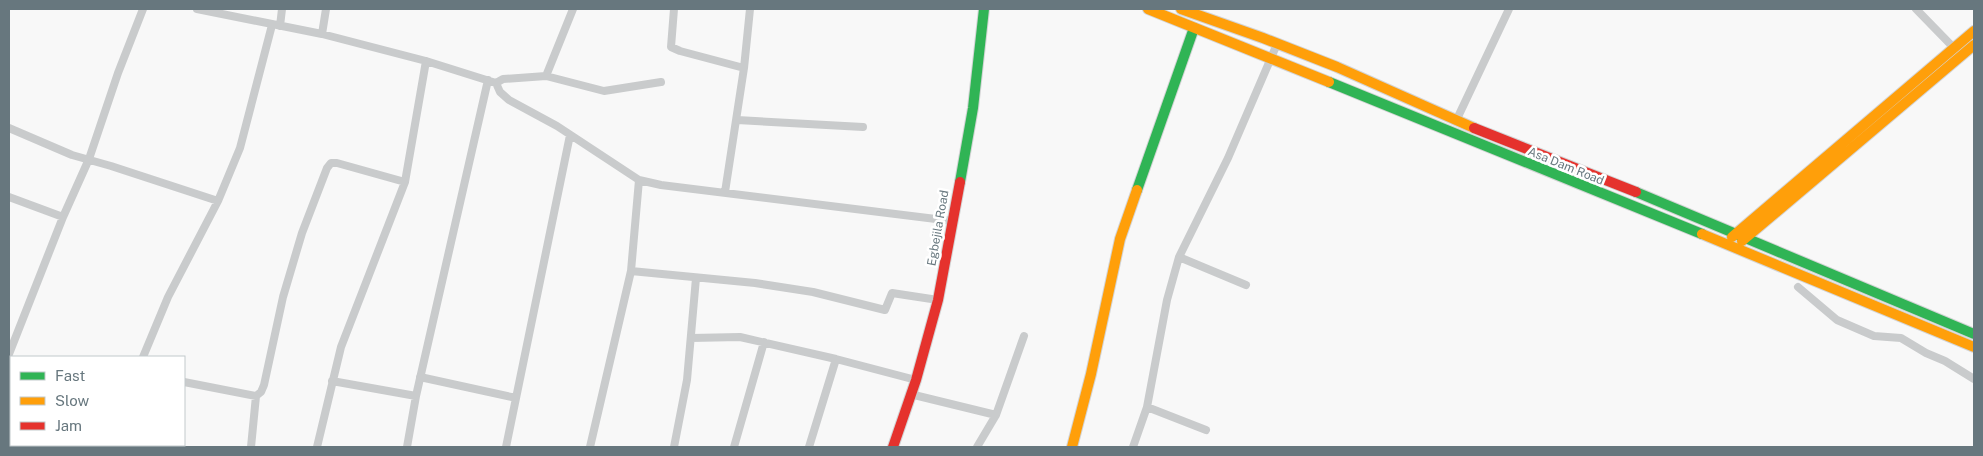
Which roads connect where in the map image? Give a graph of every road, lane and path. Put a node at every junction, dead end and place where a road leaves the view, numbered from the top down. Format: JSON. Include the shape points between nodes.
{"nodes":[{"id":1,"x":143,"y":9,"type":"edge"},
{"id":2,"x":282,"y":9,"type":"edge"},
{"id":3,"x":326,"y":9,"type":"edge"},
{"id":4,"x":573,"y":9,"type":"edge"},
{"id":5,"x":674,"y":9,"type":"edge"},
{"id":6,"x":750,"y":9,"type":"edge"},
{"id":7,"x":984,"y":9,"type":"edge"},
{"id":8,"x":1148,"y":9,"type":"edge"},
{"id":9,"x":1181,"y":9,"type":"edge"},
{"id":10,"x":1509,"y":9,"type":"edge"},
{"id":11,"x":1916,"y":9,"type":"edge"},
{"id":12,"x":202,"y":10,"type":"edge"},
{"id":13,"x":276,"y":26,"type":"junction"},
{"id":14,"x":1194,"y":28,"type":"junction"},
{"id":15,"x":1974,"y":31,"type":"edge"},
{"id":16,"x":322,"y":34,"type":"junction"},
{"id":17,"x":1277,"y":44,"type":"junction"},
{"id":18,"x":1974,"y":45,"type":"edge"},
{"id":19,"x":1954,"y":48,"type":"junction"},
{"id":20,"x":1272,"y":58,"type":"junction"},
{"id":21,"x":426,"y":61,"type":"junction"},
{"id":22,"x":744,"y":68,"type":"junction"},
{"id":23,"x":546,"y":76,"type":"junction"},
{"id":24,"x":492,"y":81,"type":"junction"},
{"id":25,"x":661,"y":82,"type":"dead end"},
{"id":26,"x":737,"y":120,"type":"junction"},
{"id":27,"x":1456,"y":121,"type":"junction"},
{"id":28,"x":863,"y":127,"type":"dead end"},
{"id":29,"x":9,"y":128,"type":"edge"},
{"id":30,"x":1865,"y":131,"type":"junction"},
{"id":31,"x":570,"y":135,"type":"junction"},
{"id":32,"x":89,"y":159,"type":"junction"},
{"id":33,"x":639,"y":180,"type":"junction"},
{"id":34,"x":405,"y":182,"type":"junction"},
{"id":35,"x":725,"y":192,"type":"junction"},
{"id":36,"x":9,"y":196,"type":"edge"},
{"id":37,"x":218,"y":201,"type":"junction"},
{"id":38,"x":63,"y":217,"type":"junction"},
{"id":39,"x":952,"y":221,"type":"junction"},
{"id":40,"x":1749,"y":222,"type":"junction"},
{"id":41,"x":1764,"y":223,"type":"junction"},
{"id":42,"x":1717,"y":226,"type":"junction"},
{"id":43,"x":1740,"y":236,"type":"junction"},
{"id":44,"x":1730,"y":245,"type":"junction"},
{"id":45,"x":1771,"y":248,"type":"junction"},
{"id":46,"x":1179,"y":258,"type":"junction"},
{"id":47,"x":631,"y":271,"type":"junction"},
{"id":48,"x":696,"y":278,"type":"junction"},
{"id":49,"x":1246,"y":285,"type":"dead end"},
{"id":50,"x":1798,"y":287,"type":"dead end"},
{"id":51,"x":938,"y":300,"type":"junction"},
{"id":52,"x":1974,"y":334,"type":"edge"},
{"id":53,"x":1024,"y":336,"type":"dead end"},
{"id":54,"x":691,"y":338,"type":"junction"},
{"id":55,"x":764,"y":342,"type":"junction"},
{"id":56,"x":1974,"y":347,"type":"edge"},
{"id":57,"x":9,"y":354,"type":"edge"},
{"id":58,"x":143,"y":356,"type":"edge"},
{"id":59,"x":836,"y":359,"type":"junction"},
{"id":60,"x":420,"y":377,"type":"junction"},
{"id":61,"x":1974,"y":379,"type":"edge"},
{"id":62,"x":916,"y":380,"type":"junction"},
{"id":63,"x":332,"y":381,"type":"junction"},
{"id":64,"x":185,"y":382,"type":"edge"},
{"id":65,"x":910,"y":394,"type":"junction"},
{"id":66,"x":256,"y":396,"type":"junction"},
{"id":67,"x":416,"y":396,"type":"junction"},
{"id":68,"x":516,"y":398,"type":"junction"},
{"id":69,"x":1147,"y":407,"type":"junction"},
{"id":70,"x":996,"y":415,"type":"junction"},
{"id":71,"x":1206,"y":430,"type":"dead end"},
{"id":72,"x":251,"y":447,"type":"edge"},
{"id":73,"x":317,"y":447,"type":"edge"},
{"id":74,"x":406,"y":447,"type":"edge"},
{"id":75,"x":506,"y":447,"type":"edge"},
{"id":76,"x":590,"y":447,"type":"edge"},
{"id":77,"x":674,"y":447,"type":"edge"},
{"id":78,"x":734,"y":447,"type":"edge"},
{"id":79,"x":809,"y":447,"type":"edge"},
{"id":80,"x":893,"y":447,"type":"edge"},
{"id":81,"x":977,"y":447,"type":"edge"},
{"id":82,"x":1072,"y":447,"type":"edge"},
{"id":83,"x":1133,"y":447,"type":"edge"}],
"edges":[{"from":1,"to":32,"type":"street"},
{"from":2,"to":13,"type":"street"},
{"from":3,"to":16,"type":"street"},
{"from":4,"to":23,"type":"street"},
{"from":5,"to":22,"type":"street","via":[[671,46]]},
{"from":6,"to":22,"type":"street"},
{"from":7,"to":39,"type":"main road","name":"Egbejila Road","via":[[973,108]]},
{"from":8,"to":14,"type":"main road","name":"Asa Dam Road"},
{"from":9,"to":17,"type":"main road","name":"Asa Dam Road"},
{"from":10,"to":27,"type":"street"},
{"from":11,"to":19,"type":"street"},
{"from":12,"to":13,"type":"street"},
{"from":13,"to":16,"type":"street"},
{"from":13,"to":37,"type":"street","via":[[240,148]]},
{"from":14,"to":20,"type":"main road","name":"Asa Dam Road"},
{"from":14,"to":82,"type":"main road","via":[[1120,239]]},
{"from":15,"to":19,"type":"main road"},
{"from":16,"to":21,"type":"street"},
{"from":17,"to":20,"type":"street"},
{"from":17,"to":27,"type":"main road","name":"Asa Dam Road","via":[[1337,67]]},
{"from":18,"to":30,"type":"main road"},
{"from":19,"to":30,"type":"main road"},
{"from":20,"to":44,"type":"main road","name":"Asa Dam Road"},
{"from":20,"to":46,"type":"street"},
{"from":21,"to":24,"type":"street"},
{"from":21,"to":34,"type":"street"},
{"from":22,"to":26,"type":"street"},
{"from":23,"to":24,"type":"street"},
{"from":23,"to":25,"type":"street","via":[[604,91]]},
{"from":24,"to":31,"type":"street","via":[[509,100]]},
{"from":24,"to":60,"type":"street"},
{"from":26,"to":28,"type":"street"},
{"from":26,"to":35,"type":"street"},
{"from":27,"to":42,"type":"main road","name":"Asa Dam Road"},
{"from":29,"to":32,"type":"street"},
{"from":30,"to":40,"type":"main road"},
{"from":30,"to":41,"type":"main road"},
{"from":31,"to":33,"type":"street"},
{"from":31,"to":68,"type":"street"},
{"from":32,"to":37,"type":"street"},
{"from":32,"to":38,"type":"street"},
{"from":33,"to":35,"type":"street"},
{"from":33,"to":47,"type":"street"},
{"from":34,"to":63,"type":"street","via":[[342,346]]},
{"from":34,"to":66,"type":"street","via":[[337,163],[329,165],[302,232],[283,297],[264,385]]},
{"from":35,"to":39,"type":"street"},
{"from":36,"to":38,"type":"street"},
{"from":37,"to":58,"type":"street","via":[[168,297]]},
{"from":38,"to":57,"type":"street"},
{"from":39,"to":51,"type":"main road","name":"Egbejila Road"},
{"from":40,"to":42,"type":"main road"},
{"from":40,"to":43,"type":"main road"},
{"from":41,"to":43,"type":"main road"},
{"from":41,"to":45,"type":"main road","via":[[1763,234]]},
{"from":42,"to":43,"type":"main road","name":"Asa Dam Road"},
{"from":43,"to":44,"type":"main road"},
{"from":43,"to":45,"type":"main road","name":"Asa Dam Road"},
{"from":44,"to":56,"type":"main road","name":"Asa Dam Road"},
{"from":45,"to":52,"type":"main road","name":"Asa Dam Road"},
{"from":46,"to":49,"type":"street"},
{"from":46,"to":69,"type":"street","via":[[1167,300]]},
{"from":47,"to":48,"type":"street"},
{"from":47,"to":76,"type":"street"},
{"from":48,"to":51,"type":"street","via":[[813,292],[885,310],[892,293]]},
{"from":48,"to":54,"type":"street"},
{"from":50,"to":61,"type":"street","via":[[1837,320],[1874,336],[1901,338]]},
{"from":51,"to":62,"type":"main road","name":"Egbejila Road"},
{"from":53,"to":70,"type":"street"},
{"from":54,"to":55,"type":"street","via":[[740,337]]},
{"from":54,"to":77,"type":"street","via":[[687,380]]},
{"from":55,"to":59,"type":"street"},
{"from":55,"to":78,"type":"street"},
{"from":59,"to":62,"type":"street"},
{"from":59,"to":79,"type":"street"},
{"from":60,"to":67,"type":"street"},
{"from":60,"to":68,"type":"street"},
{"from":62,"to":65,"type":"main road","name":"Egbejila Road"},
{"from":63,"to":67,"type":"street"},
{"from":63,"to":73,"type":"street"},
{"from":64,"to":66,"type":"street"},
{"from":65,"to":70,"type":"street"},
{"from":65,"to":80,"type":"main road","name":"Egbejila Road"},
{"from":66,"to":72,"type":"street"},
{"from":67,"to":74,"type":"street"},
{"from":68,"to":75,"type":"street"},
{"from":69,"to":71,"type":"street"},
{"from":69,"to":83,"type":"street"},
{"from":70,"to":81,"type":"street"}]}
